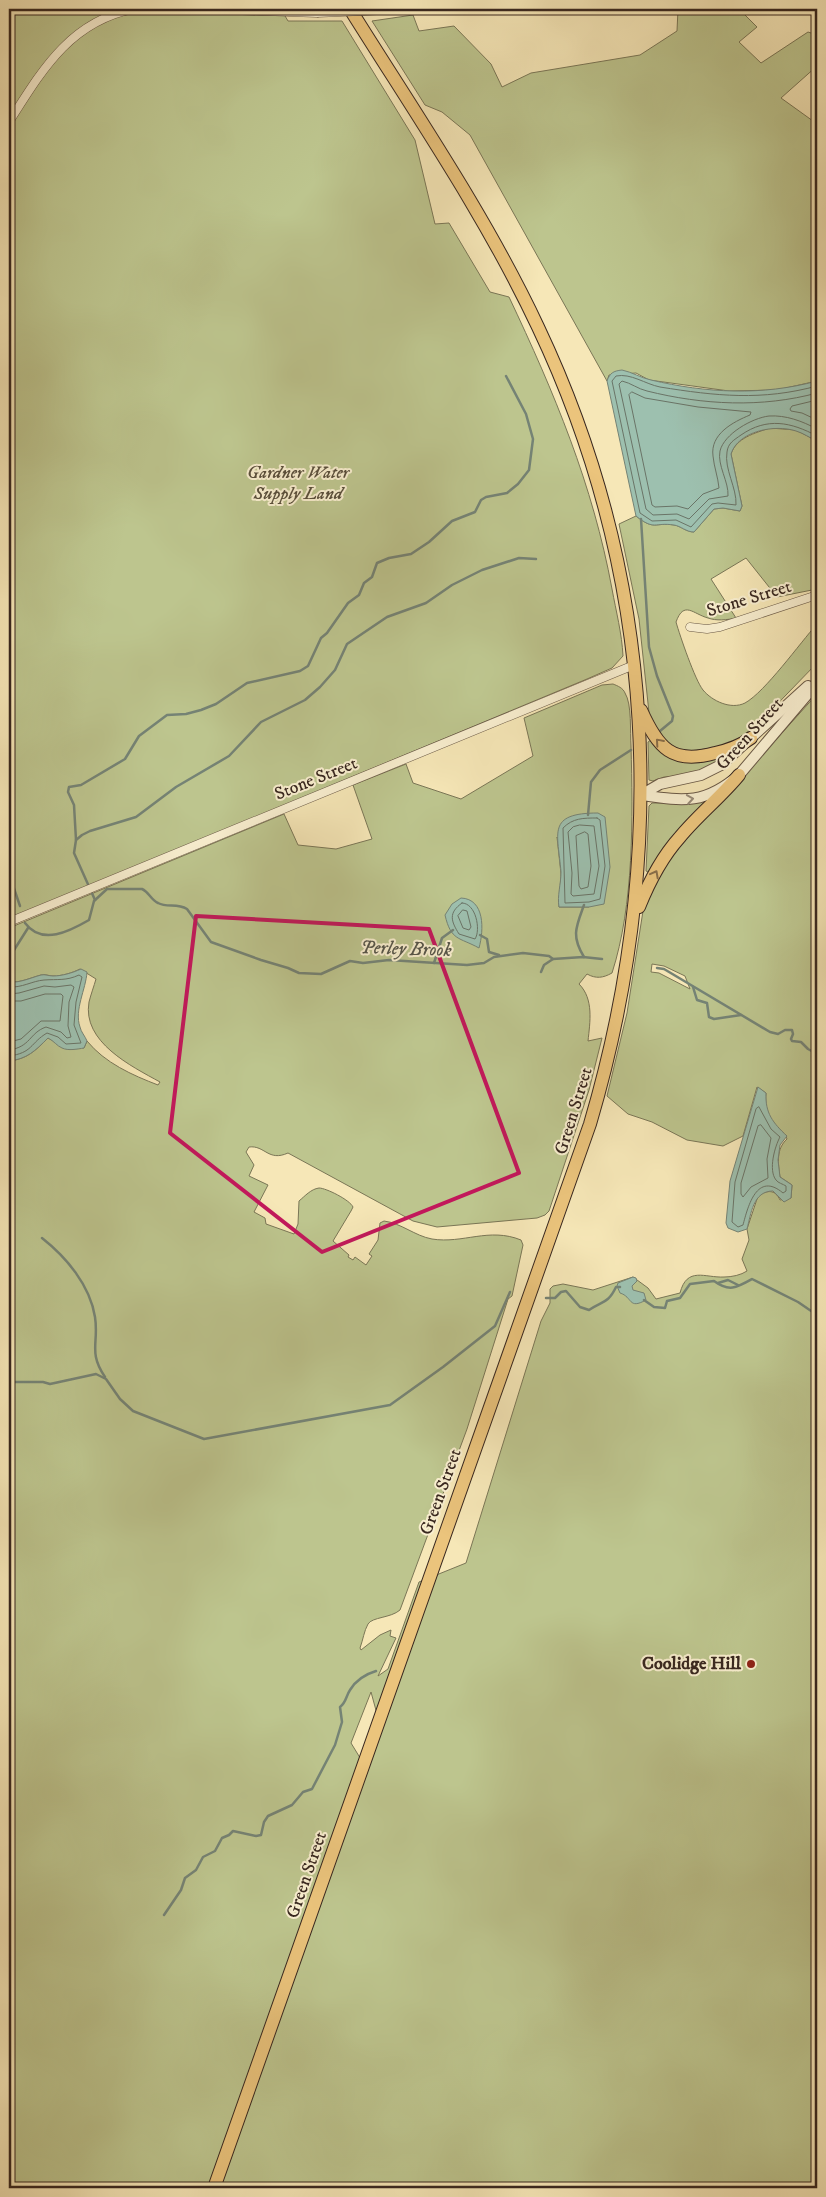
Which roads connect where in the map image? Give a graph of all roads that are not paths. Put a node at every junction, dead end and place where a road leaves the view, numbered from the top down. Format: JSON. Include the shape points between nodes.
{"nodes":[{"id":1,"x":133,"y":9,"type":"edge"},
{"id":2,"x":200,"y":9,"type":"edge"},
{"id":3,"x":350,"y":9,"type":"edge"},
{"id":4,"x":408,"y":9,"type":"edge"},
{"id":5,"x":9,"y":122,"type":"edge"},
{"id":6,"x":817,"y":595,"type":"edge"},
{"id":7,"x":690,"y":627,"type":"dead end"},
{"id":8,"x":634,"y":665,"type":"junction"},
{"id":9,"x":817,"y":677,"type":"edge"},
{"id":10,"x":817,"y":684,"type":"edge"},
{"id":11,"x":638,"y":702,"type":"junction"},
{"id":12,"x":751,"y":738,"type":"junction"},
{"id":13,"x":739,"y":775,"type":"junction"},
{"id":14,"x":641,"y":795,"type":"junction"},
{"id":15,"x":634,"y":918,"type":"junction"},
{"id":16,"x":9,"y":922,"type":"edge"},
{"id":17,"x":214,"y":2188,"type":"edge"}],
"edges":[{"from":1,"to":5,"type":"street","via":[[101,20],[66,44],[46,64]]},
{"from":2,"to":4,"type":"street","bridge":true,"via":[[317,13]]},
{"from":3,"to":8,"type":"highway","via":[[487,229],[548,348],[576,418],[604,507],[621,580]]},
{"from":6,"to":7,"type":"street","name":"Stone Street","via":[[720,627]]},
{"from":8,"to":11,"type":"highway"},
{"from":8,"to":16,"type":"street","name":"Stone Street"},
{"from":9,"to":12,"type":"street","name":"Green Street"},
{"from":10,"to":13,"type":"street","name":"Green Street"},
{"from":12,"to":11,"type":"highway","one_way":true,"via":[[710,755],[676,755],[657,740]]},
{"from":11,"to":14,"type":"highway"},
{"from":12,"to":14,"type":"street","name":"Green Street","via":[[716,769],[697,777],[660,784]]},
{"from":14,"to":13,"type":"street","name":"Green Street","one_way":true,"via":[[678,800],[697,798],[722,788]]},
{"from":15,"to":13,"type":"highway","one_way":true,"via":[[653,876],[672,847]]},
{"from":14,"to":15,"type":"highway","name":"Green Street"},
{"from":15,"to":17,"type":"highway","name":"Green Street","via":[[618,1018],[590,1124]]}]}
